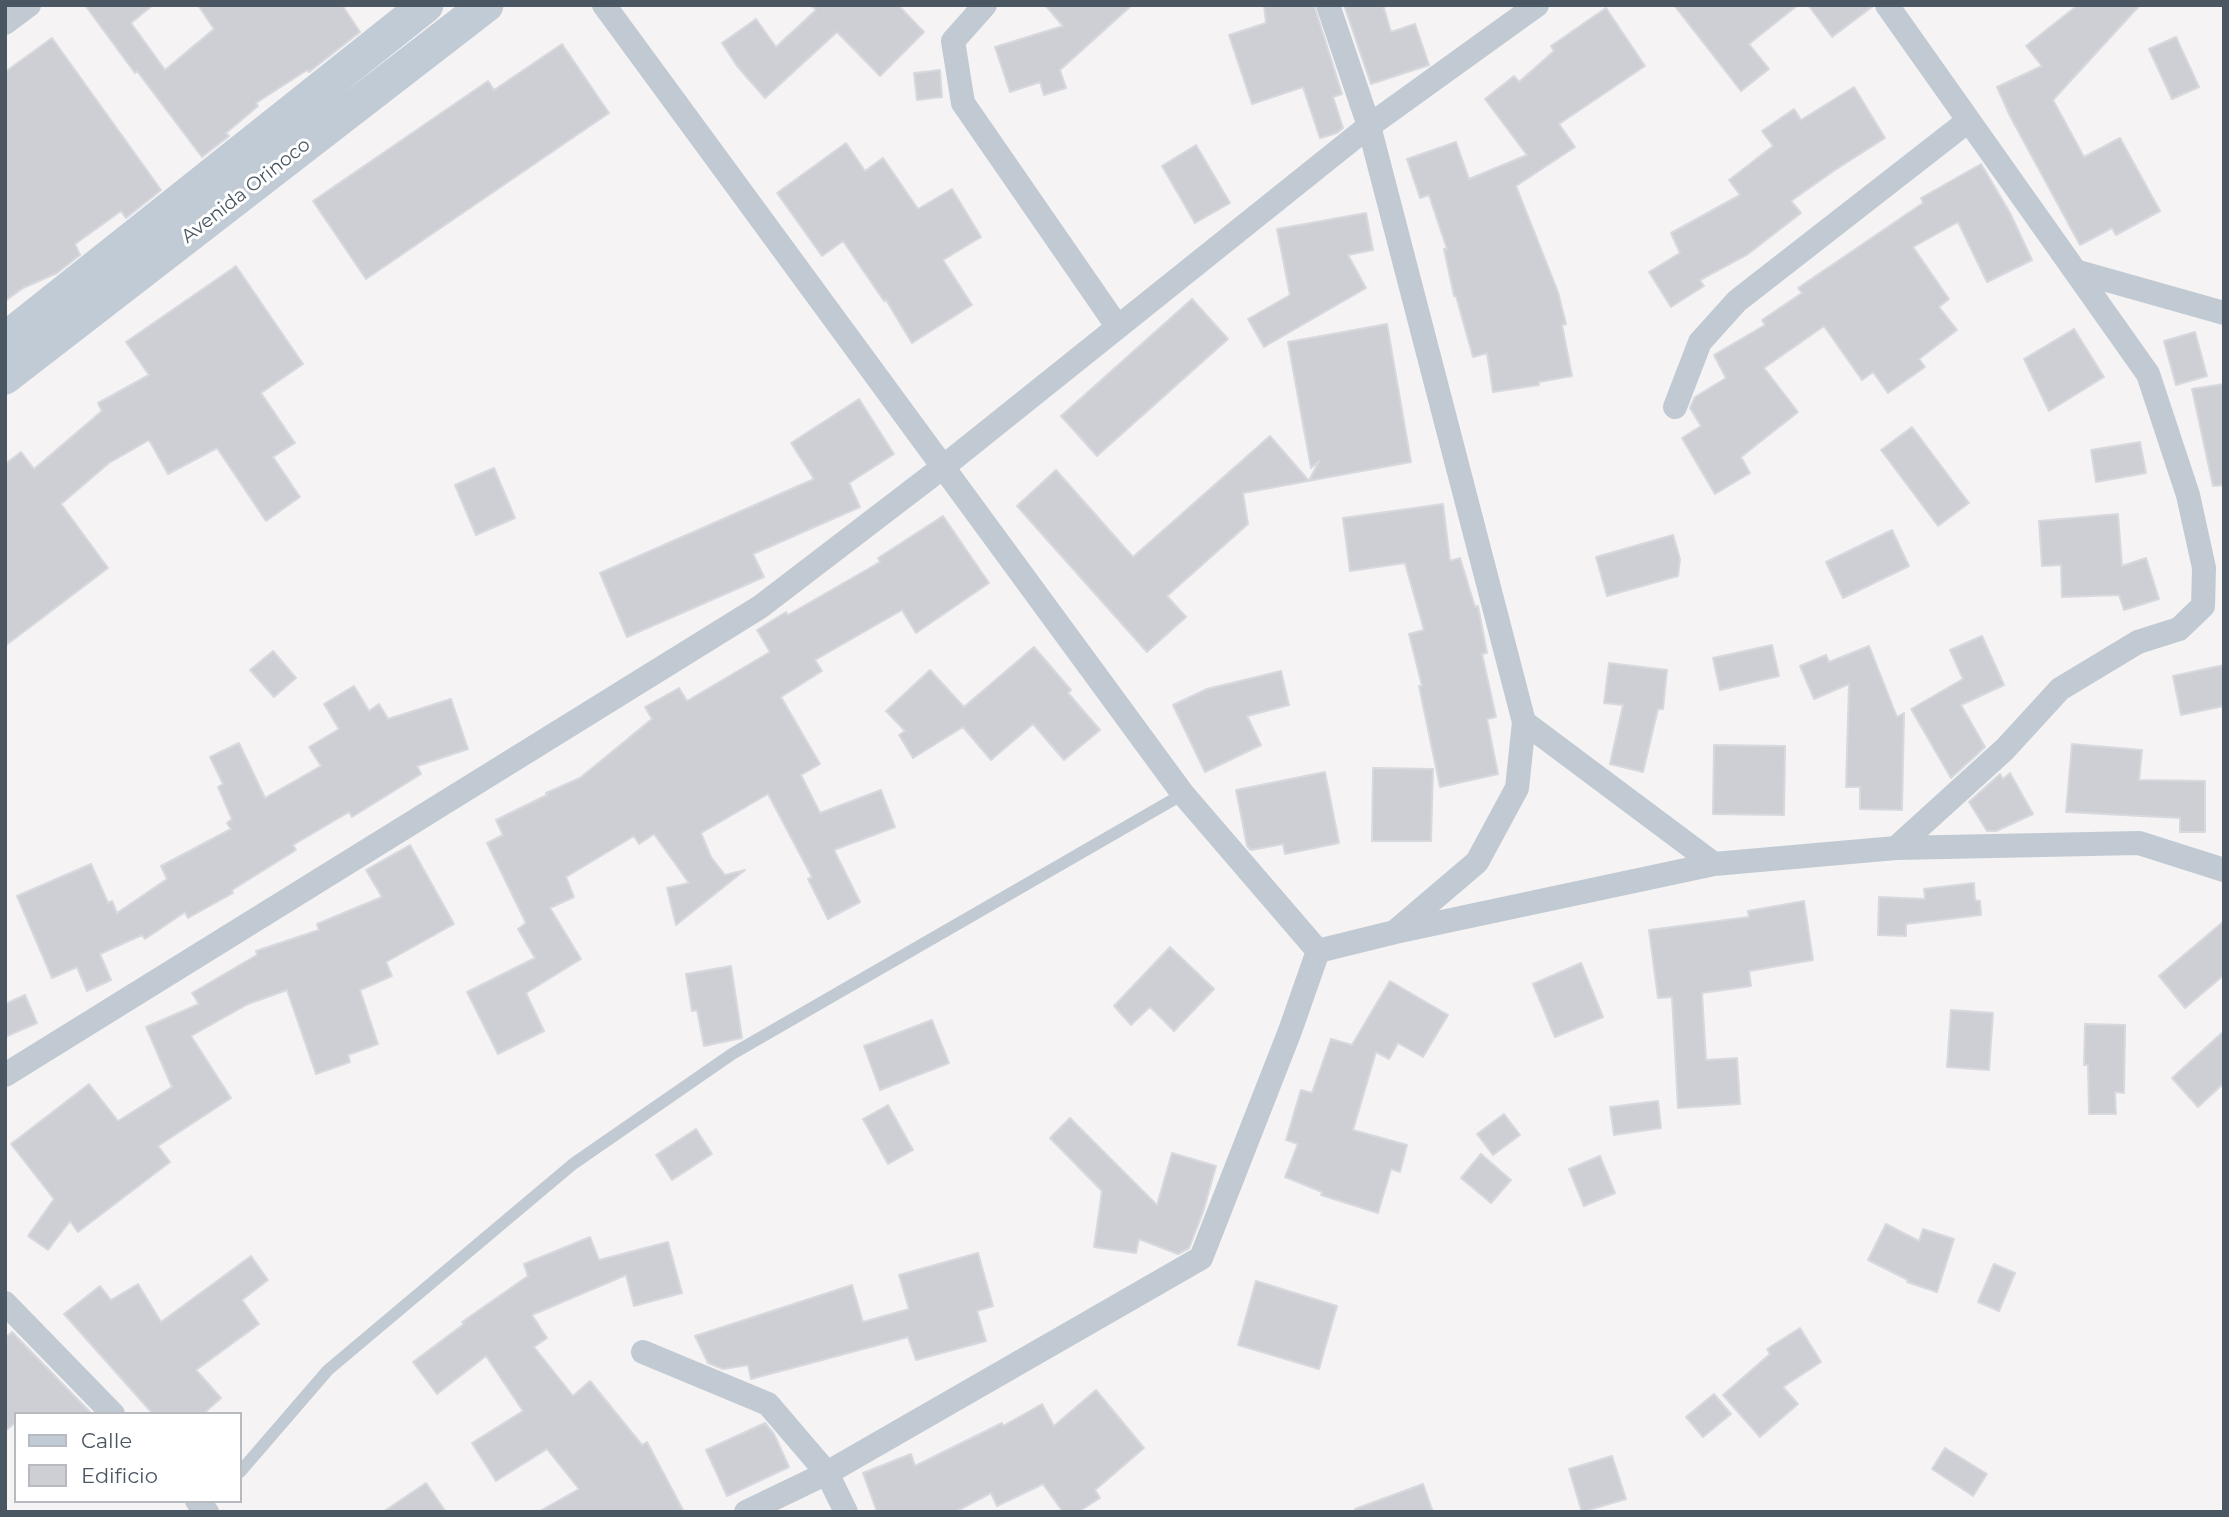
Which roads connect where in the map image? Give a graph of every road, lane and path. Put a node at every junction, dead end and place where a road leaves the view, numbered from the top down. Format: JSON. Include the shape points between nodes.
{"nodes":[{"id":1,"x":29,"y":5,"type":"edge"},
{"id":2,"x":426,"y":5,"type":"edge"},
{"id":3,"x":486,"y":5,"type":"edge"},
{"id":4,"x":604,"y":5,"type":"edge"},
{"id":5,"x":985,"y":5,"type":"edge"},
{"id":6,"x":1328,"y":5,"type":"edge"},
{"id":7,"x":1537,"y":5,"type":"edge"},
{"id":8,"x":1887,"y":5,"type":"edge"},
{"id":9,"x":5,"y":23,"type":"edge"},
{"id":10,"x":1968,"y":121,"type":"junction"},
{"id":11,"x":1369,"y":126,"type":"junction"},
{"id":12,"x":2075,"y":271,"type":"junction"},
{"id":13,"x":2224,"y":313,"type":"edge"},
{"id":14,"x":1117,"y":326,"type":"junction"},
{"id":15,"x":5,"y":340,"type":"edge"},
{"id":16,"x":5,"y":377,"type":"edge"},
{"id":17,"x":1675,"y":407,"type":"dead end"},
{"id":18,"x":943,"y":467,"type":"junction"},
{"id":19,"x":1524,"y":722,"type":"junction"},
{"id":20,"x":1183,"y":794,"type":"junction"},
{"id":21,"x":1896,"y":848,"type":"junction"},
{"id":22,"x":1714,"y":864,"type":"junction"},
{"id":23,"x":2224,"y":870,"type":"edge"},
{"id":24,"x":1395,"y":932,"type":"junction"},
{"id":25,"x":1318,"y":951,"type":"junction"},
{"id":26,"x":5,"y":1075,"type":"edge"},
{"id":27,"x":5,"y":1303,"type":"edge"},
{"id":28,"x":643,"y":1352,"type":"dead end"},
{"id":29,"x":111,"y":1412,"type":"edge"},
{"id":30,"x":242,"y":1470,"type":"edge"},
{"id":31,"x":827,"y":1473,"type":"junction"},
{"id":32,"x":746,"y":1512,"type":"edge"},
{"id":33,"x":846,"y":1512,"type":"edge"}],
"edges":[{"from":1,"to":9,"type":"street"},
{"from":2,"to":15,"type":"main road","name":"Avenida Orinoco"},
{"from":3,"to":16,"type":"main road","name":"Avenida Orinoco"},
{"from":4,"to":18,"type":"street"},
{"from":5,"to":14,"type":"street","via":[[953,41],[963,103]]},
{"from":6,"to":11,"type":"street"},
{"from":7,"to":11,"type":"street"},
{"from":8,"to":10,"type":"street"},
{"from":10,"to":12,"type":"street"},
{"from":10,"to":17,"type":"street","via":[[1737,301],[1700,342]]},
{"from":11,"to":14,"type":"street"},
{"from":11,"to":19,"type":"street"},
{"from":12,"to":13,"type":"street"},
{"from":12,"to":21,"type":"street","via":[[2148,374],[2188,495],[2204,568],[2203,606],[2179,629],[2138,642],[2060,689],[2005,749]]},
{"from":14,"to":18,"type":"street"},
{"from":18,"to":20,"type":"street"},
{"from":18,"to":26,"type":"street","via":[[760,607]]},
{"from":19,"to":22,"type":"street"},
{"from":19,"to":24,"type":"street","via":[[1517,789],[1477,862]]},
{"from":20,"to":25,"type":"street"},
{"from":20,"to":30,"type":"lane","via":[[732,1054],[573,1164],[328,1370]]},
{"from":21,"to":22,"type":"street"},
{"from":21,"to":23,"type":"street","via":[[2139,843]]},
{"from":22,"to":24,"type":"street"},
{"from":24,"to":25,"type":"street"},
{"from":25,"to":31,"type":"street","via":[[1201,1258]]},
{"from":27,"to":29,"type":"street"},
{"from":28,"to":31,"type":"street","via":[[768,1404]]},
{"from":31,"to":32,"type":"street"},
{"from":31,"to":33,"type":"street"}]}
